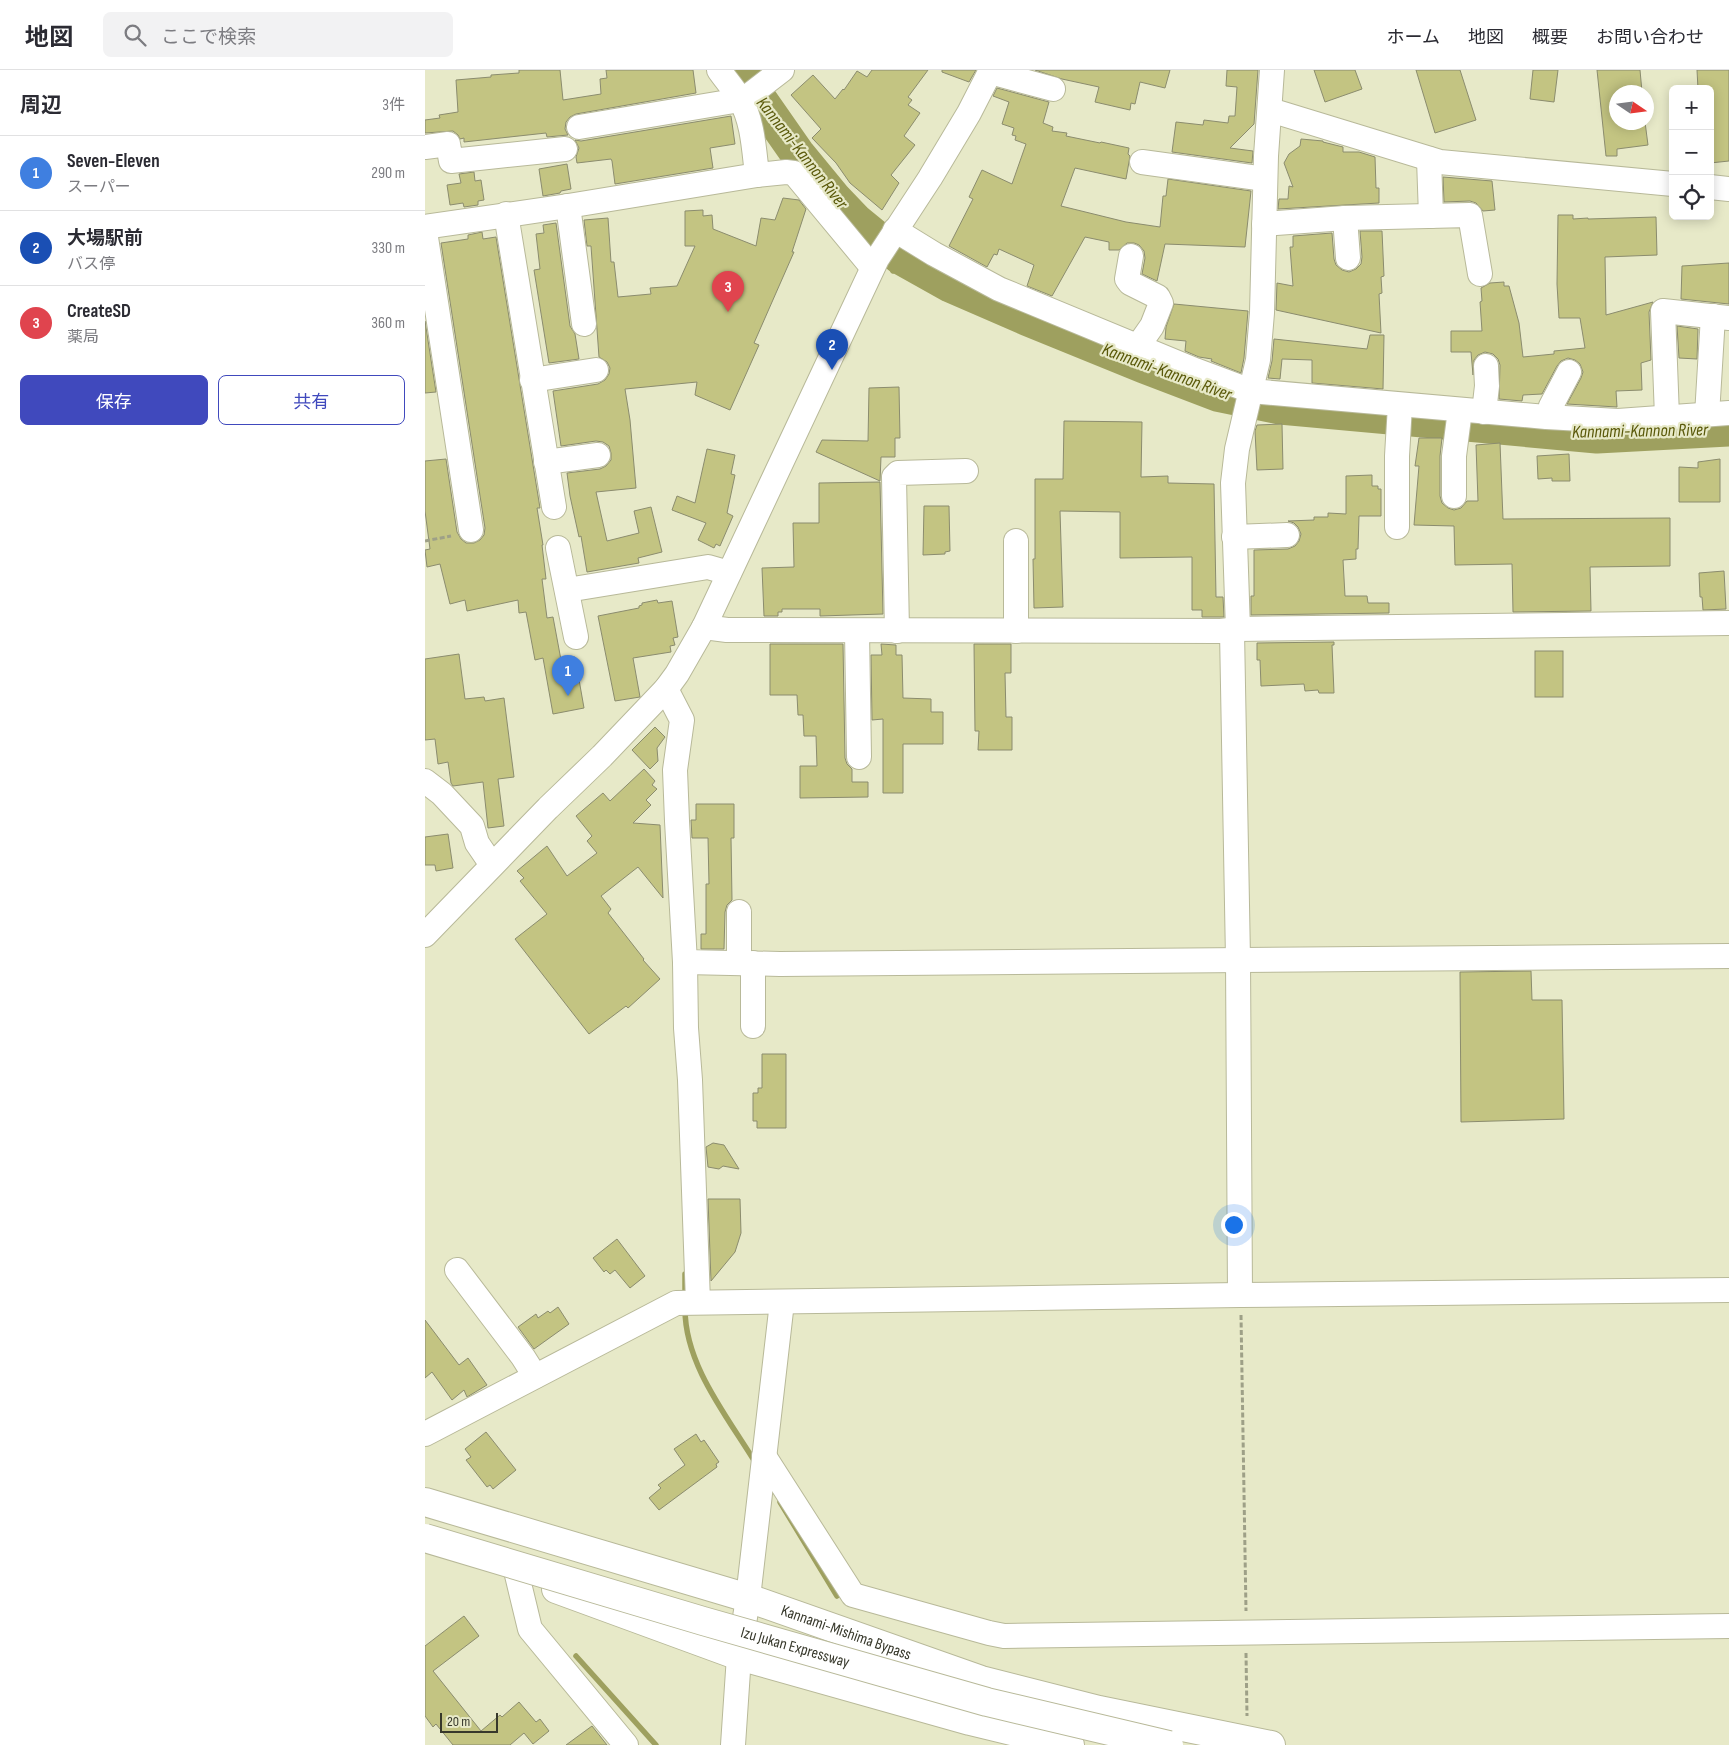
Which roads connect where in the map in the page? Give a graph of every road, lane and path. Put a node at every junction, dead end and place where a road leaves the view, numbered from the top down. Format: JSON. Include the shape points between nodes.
{"nodes":[{"id":1,"x":719,"y":70,"type":"edge"},
{"id":2,"x":1272,"y":70,"type":"edge"},
{"id":3,"x":991,"y":71,"type":"edge"},
{"id":4,"x":775,"y":76,"type":"edge"},
{"id":5,"x":1053,"y":89,"type":"dead end"},
{"id":6,"x":743,"y":98,"type":"junction"},
{"id":7,"x":1271,"y":110,"type":"junction"},
{"id":8,"x":579,"y":127,"type":"dead end"},
{"id":9,"x":425,"y":147,"type":"edge"},
{"id":10,"x":565,"y":149,"type":"dead end"},
{"id":11,"x":1429,"y":159,"type":"junction"},
{"id":12,"x":1142,"y":162,"type":"dead end"},
{"id":13,"x":757,"y":175,"type":"junction"},
{"id":14,"x":1265,"y":179,"type":"junction"},
{"id":15,"x":1669,"y":184,"type":"edge"},
{"id":16,"x":1714,"y":187,"type":"edge"},
{"id":17,"x":1729,"y":189,"type":"edge"},
{"id":18,"x":568,"y":206,"type":"junction"},
{"id":19,"x":506,"y":214,"type":"junction"},
{"id":20,"x":1431,"y":216,"type":"junction"},
{"id":21,"x":1345,"y":218,"type":"junction"},
{"id":22,"x":1264,"y":224,"type":"junction"},
{"id":23,"x":425,"y":227,"type":"edge"},
{"id":24,"x":425,"y":231,"type":"edge"},
{"id":25,"x":894,"y":231,"type":"junction"},
{"id":26,"x":1131,"y":256,"type":"dead end"},
{"id":27,"x":1348,"y":258,"type":"dead end"},
{"id":28,"x":875,"y":263,"type":"junction"},
{"id":29,"x":1480,"y":274,"type":"dead end"},
{"id":30,"x":1721,"y":317,"type":"edge"},
{"id":31,"x":584,"y":324,"type":"dead end"},
{"id":32,"x":1138,"y":346,"type":"junction"},
{"id":33,"x":1485,"y":366,"type":"dead end"},
{"id":34,"x":596,"y":370,"type":"dead end"},
{"id":35,"x":1569,"y":372,"type":"dead end"},
{"id":36,"x":532,"y":380,"type":"junction"},
{"id":37,"x":1251,"y":390,"type":"junction"},
{"id":38,"x":1485,"y":412,"type":"junction"},
{"id":39,"x":1718,"y":414,"type":"edge"},
{"id":40,"x":1399,"y":415,"type":"junction"},
{"id":41,"x":1667,"y":417,"type":"junction"},
{"id":42,"x":1548,"y":418,"type":"junction"},
{"id":43,"x":1458,"y":420,"type":"junction"},
{"id":44,"x":598,"y":455,"type":"dead end"},
{"id":45,"x":545,"y":462,"type":"junction"},
{"id":46,"x":966,"y":471,"type":"dead end"},
{"id":47,"x":1454,"y":496,"type":"dead end"},
{"id":48,"x":553,"y":507,"type":"dead end"},
{"id":49,"x":1397,"y":527,"type":"dead end"},
{"id":50,"x":471,"y":530,"type":"joint"},
{"id":51,"x":1287,"y":535,"type":"dead end"},
{"id":52,"x":1234,"y":537,"type":"junction"},
{"id":53,"x":425,"y":541,"type":"edge"},
{"id":54,"x":1016,"y":541,"type":"dead end"},
{"id":55,"x":558,"y":548,"type":"dead end"},
{"id":56,"x":729,"y":573,"type":"junction"},
{"id":57,"x":567,"y":590,"type":"junction"},
{"id":58,"x":1729,"y":622,"type":"edge"},
{"id":59,"x":704,"y":627,"type":"junction"},
{"id":60,"x":1235,"y":630,"type":"junction"},
{"id":61,"x":857,"y":631,"type":"junction"},
{"id":62,"x":897,"y":631,"type":"junction"},
{"id":63,"x":1016,"y":631,"type":"junction"},
{"id":64,"x":576,"y":637,"type":"dead end"},
{"id":65,"x":665,"y":689,"type":"junction"},
{"id":66,"x":859,"y":757,"type":"dead end"},
{"id":67,"x":425,"y":781,"type":"edge"},
{"id":68,"x":492,"y":865,"type":"junction"},
{"id":69,"x":739,"y":912,"type":"dead end"},
{"id":70,"x":425,"y":935,"type":"edge"},
{"id":71,"x":1729,"y":956,"type":"edge"},
{"id":72,"x":1238,"y":959,"type":"junction"},
{"id":73,"x":685,"y":962,"type":"junction"},
{"id":74,"x":746,"y":963,"type":"junction"},
{"id":75,"x":753,"y":1026,"type":"dead end"},
{"id":76,"x":457,"y":1270,"type":"dead end"},
{"id":77,"x":1729,"y":1290,"type":"edge"},
{"id":78,"x":1241,"y":1295,"type":"junction"},
{"id":79,"x":689,"y":1302,"type":"junction"},
{"id":80,"x":782,"y":1302,"type":"junction"},
{"id":81,"x":535,"y":1376,"type":"junction"},
{"id":82,"x":425,"y":1434,"type":"edge"},
{"id":83,"x":764,"y":1456,"type":"junction"},
{"id":84,"x":425,"y":1502,"type":"edge"},
{"id":85,"x":425,"y":1538,"type":"edge"},
{"id":86,"x":425,"y":1547,"type":"edge"},
{"id":87,"x":517,"y":1575,"type":"junction"},
{"id":88,"x":748,"y":1598,"type":"junction"},
{"id":89,"x":1729,"y":1626,"type":"edge"},
{"id":90,"x":1247,"y":1632,"type":"junction"},
{"id":91,"x":739,"y":1656,"type":"junction"},
{"id":92,"x":1259,"y":1743,"type":"edge"},
{"id":93,"x":626,"y":1745,"type":"edge"},
{"id":94,"x":733,"y":1745,"type":"edge"},
{"id":95,"x":1070,"y":1745,"type":"edge"},
{"id":96,"x":1169,"y":1745,"type":"edge"}],
"edges":[{"from":1,"to":6,"type":"street"},
{"from":2,"to":7,"type":"street"},
{"from":3,"to":5,"type":"street"},
{"from":3,"to":25,"type":"street","via":[[935,170]]},
{"from":4,"to":6,"type":"street"},
{"from":6,"to":8,"type":"street"},
{"from":6,"to":13,"type":"street"},
{"from":7,"to":11,"type":"street"},
{"from":7,"to":14,"type":"street"},
{"from":9,"to":10,"type":"street","via":[[448,144],[451,161]]},
{"from":11,"to":15,"type":"street"},
{"from":11,"to":20,"type":"street"},
{"from":12,"to":14,"type":"street"},
{"from":13,"to":18,"type":"street"},
{"from":13,"to":28,"type":"street","via":[[794,173]]},
{"from":14,"to":22,"type":"street"},
{"from":16,"to":17,"type":"street"},
{"from":18,"to":19,"type":"street"},
{"from":18,"to":31,"type":"street"},
{"from":19,"to":23,"type":"street"},
{"from":19,"to":36,"type":"street"},
{"from":20,"to":21,"type":"street"},
{"from":20,"to":29,"type":"street","via":[[1470,215]]},
{"from":21,"to":22,"type":"street"},
{"from":21,"to":27,"type":"street"},
{"from":22,"to":37,"type":"street","via":[[1262,313],[1258,360]]},
{"from":24,"to":50,"type":"street"},
{"from":25,"to":28,"type":"street"},
{"from":25,"to":32,"type":"street","via":[[999,289]]},
{"from":26,"to":32,"type":"street","via":[[1127,279],[1158,297],[1161,303],[1152,326]]},
{"from":28,"to":56,"type":"street"},
{"from":30,"to":39,"type":"street"},
{"from":30,"to":41,"type":"street","via":[[1663,311]]},
{"from":32,"to":37,"type":"street"},
{"from":33,"to":38,"type":"street"},
{"from":34,"to":36,"type":"street"},
{"from":35,"to":42,"type":"street"},
{"from":36,"to":45,"type":"street"},
{"from":37,"to":40,"type":"street"},
{"from":37,"to":52,"type":"street","via":[[1237,448],[1233,484]]},
{"from":38,"to":42,"type":"street"},
{"from":38,"to":43,"type":"street"},
{"from":39,"to":41,"type":"street"},
{"from":40,"to":43,"type":"street"},
{"from":40,"to":49,"type":"street"},
{"from":41,"to":42,"type":"street","via":[[1618,421]]},
{"from":43,"to":47,"type":"street"},
{"from":44,"to":45,"type":"street"},
{"from":45,"to":48,"type":"street"},
{"from":46,"to":62,"type":"street","via":[[898,473],[894,477]]},
{"from":50,"to":53,"type":"path"},
{"from":51,"to":52,"type":"street"},
{"from":52,"to":60,"type":"street"},
{"from":54,"to":63,"type":"street"},
{"from":55,"to":57,"type":"street"},
{"from":56,"to":57,"type":"street","via":[[708,567]]},
{"from":56,"to":59,"type":"street"},
{"from":57,"to":64,"type":"street"},
{"from":58,"to":60,"type":"street"},
{"from":59,"to":61,"type":"street"},
{"from":59,"to":65,"type":"street"},
{"from":60,"to":63,"type":"street"},
{"from":60,"to":72,"type":"street"},
{"from":61,"to":62,"type":"street"},
{"from":61,"to":66,"type":"street"},
{"from":62,"to":63,"type":"street"},
{"from":65,"to":68,"type":"street"},
{"from":65,"to":73,"type":"street","via":[[682,720],[675,770]]},
{"from":67,"to":68,"type":"street","via":[[472,826],[477,843]]},
{"from":68,"to":70,"type":"street"},
{"from":69,"to":74,"type":"street"},
{"from":71,"to":72,"type":"street"},
{"from":72,"to":74,"type":"street"},
{"from":72,"to":78,"type":"street"},
{"from":73,"to":74,"type":"street"},
{"from":73,"to":79,"type":"street","via":[[690,1080]]},
{"from":74,"to":75,"type":"street"},
{"from":76,"to":81,"type":"street"},
{"from":77,"to":78,"type":"street"},
{"from":78,"to":80,"type":"street"},
{"from":78,"to":90,"type":"path"},
{"from":79,"to":80,"type":"street"},
{"from":79,"to":81,"type":"street"},
{"from":80,"to":83,"type":"street"},
{"from":81,"to":82,"type":"street"},
{"from":83,"to":88,"type":"street"},
{"from":83,"to":90,"type":"street","via":[[853,1595],[1004,1636]]},
{"from":84,"to":88,"type":"highway","name":"Kannami-Mishima Bypass"},
{"from":85,"to":96,"type":"highway","name":"Izu Jukan Expressway","bridge":true,"via":[[977,1700]]},
{"from":86,"to":87,"type":"highway"},
{"from":87,"to":91,"type":"highway"},
{"from":87,"to":93,"type":"street","via":[[530,1629]]},
{"from":88,"to":91,"type":"street"},
{"from":88,"to":92,"type":"highway","name":"Kannami-Mishima Bypass","via":[[981,1680],[1099,1710]]},
{"from":89,"to":90,"type":"street"},
{"from":90,"to":92,"type":"path","via":[[1245,1692]]},
{"from":91,"to":94,"type":"street"},
{"from":91,"to":95,"type":"highway","via":[[970,1721]]}]}
